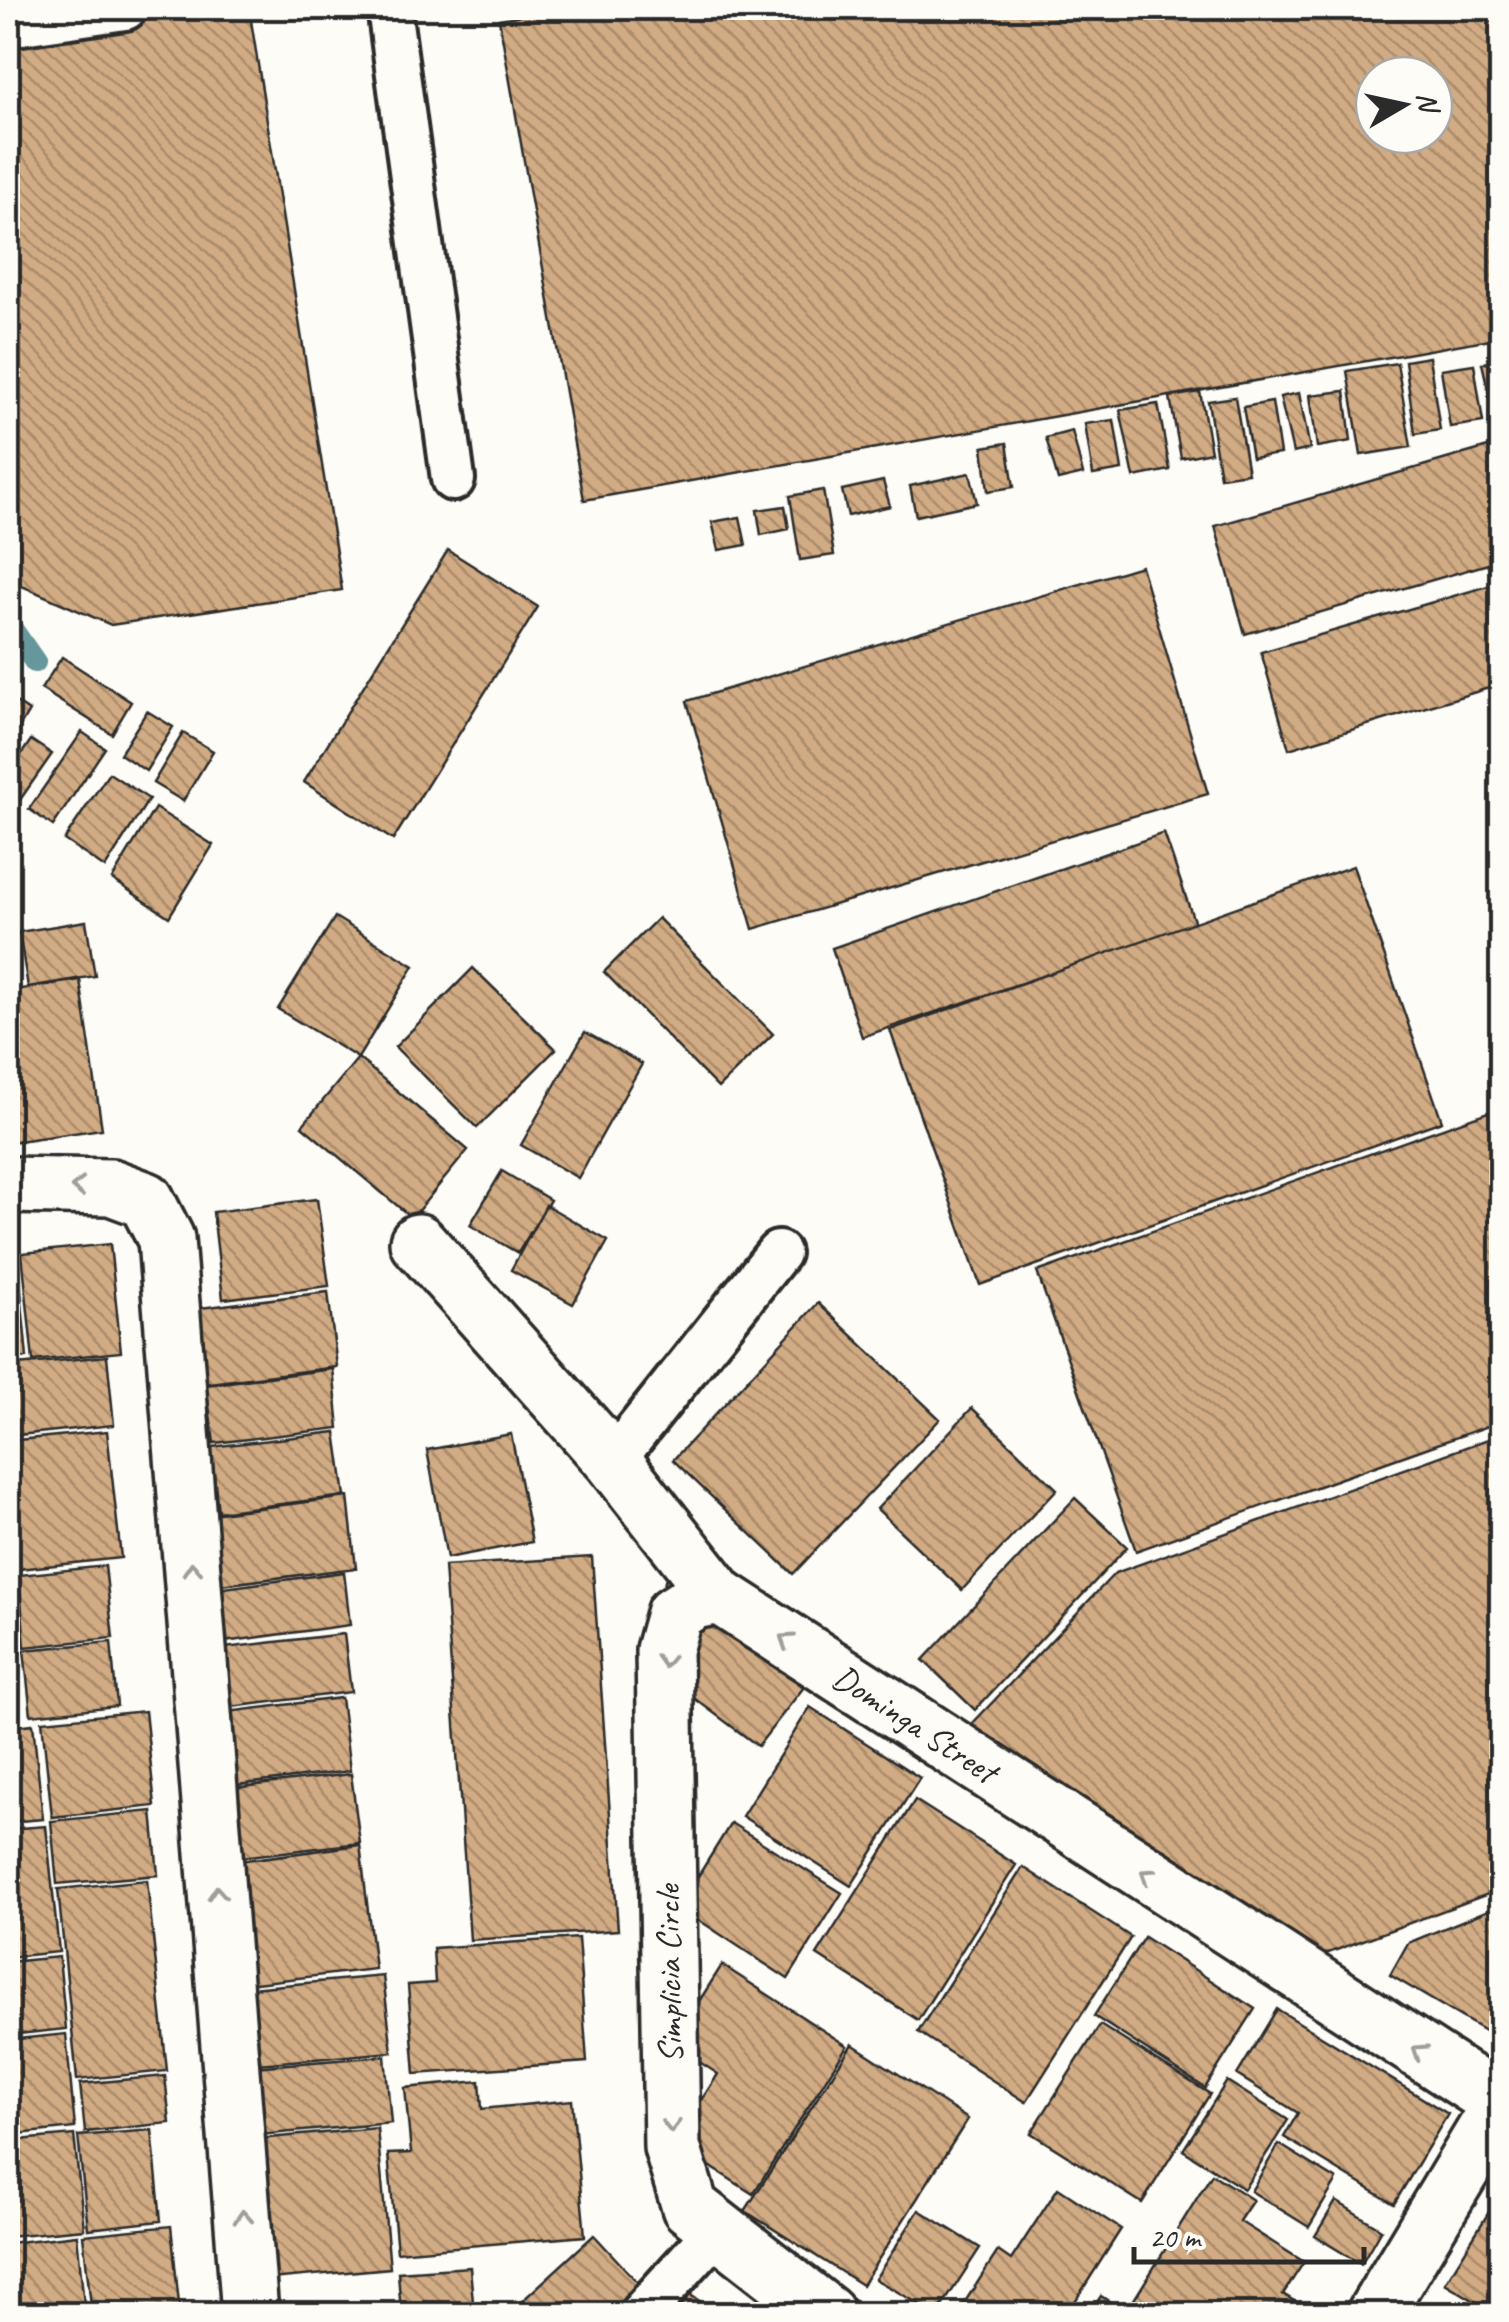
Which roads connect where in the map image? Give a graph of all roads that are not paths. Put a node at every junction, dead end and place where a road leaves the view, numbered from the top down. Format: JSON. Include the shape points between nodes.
{"nodes":[{"id":1,"x":125,"y":8,"type":"edge"},
{"id":2,"x":389,"y":8,"type":"edge"},
{"id":3,"x":8,"y":25,"type":"edge"},
{"id":4,"x":453,"y":479,"type":"dead end"},
{"id":5,"x":8,"y":1185,"type":"edge"},
{"id":6,"x":418,"y":1242,"type":"dead end"},
{"id":7,"x":778,"y":1253,"type":"dead end"},
{"id":8,"x":614,"y":1462,"type":"junction"},
{"id":9,"x":719,"y":1596,"type":"junction"},
{"id":10,"x":1501,"y":2104,"type":"edge"},
{"id":11,"x":717,"y":2230,"type":"junction"},
{"id":12,"x":250,"y":2314,"type":"edge"},
{"id":13,"x":641,"y":2314,"type":"edge"},
{"id":14,"x":827,"y":2314,"type":"edge"},
{"id":15,"x":1374,"y":2314,"type":"edge"}],
"edges":[{"from":1,"to":3,"type":"lane"},
{"from":2,"to":4,"type":"lane"},
{"from":12,"to":5,"type":"street","one_way":true,"via":[[166,1239],[146,1200],[111,1188]]},
{"from":6,"to":8,"type":"street","name":"Dominga Street"},
{"from":7,"to":8,"type":"lane"},
{"from":8,"to":9,"type":"street","name":"Dominga Street"},
{"from":10,"to":9,"type":"street","name":"Dominga Street","one_way":true},
{"from":9,"to":11,"type":"street","name":"Simplicia Circle","one_way":true,"via":[[674,1614],[664,1650],[672,2147],[690,2207]]},
{"from":10,"to":15,"type":"street"},
{"from":11,"to":13,"type":"lane"},
{"from":11,"to":14,"type":"street","name":"Simplicia Circle"}]}
